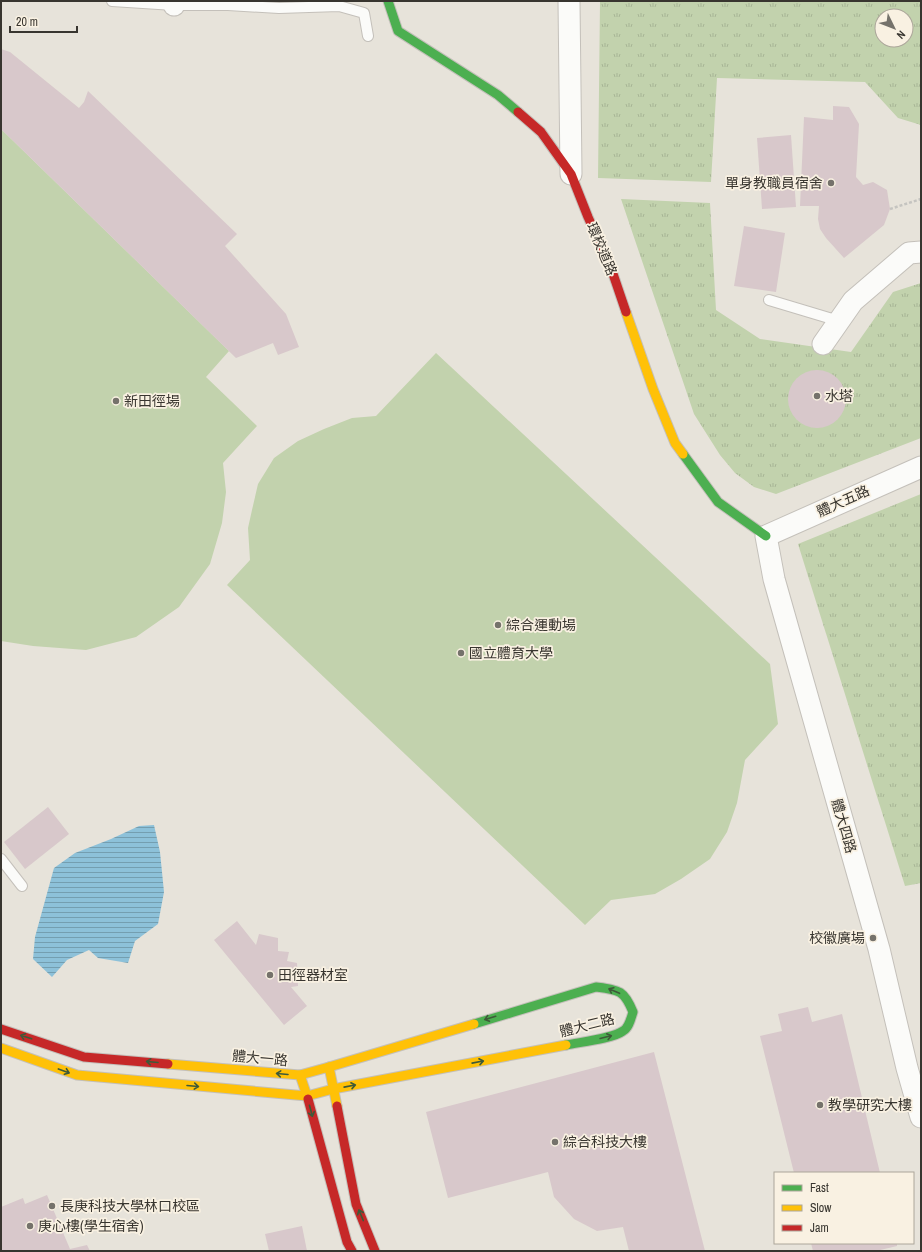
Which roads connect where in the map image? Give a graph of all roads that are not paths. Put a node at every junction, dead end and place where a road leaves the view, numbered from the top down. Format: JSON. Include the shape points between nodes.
{"nodes":[{"id":1,"x":112,"y":1,"type":"edge"},
{"id":2,"x":570,"y":1,"type":"edge"},
{"id":3,"x":388,"y":2,"type":"edge"},
{"id":4,"x":174,"y":3,"type":"edge"},
{"id":5,"x":368,"y":36,"type":"dead end"},
{"id":6,"x":571,"y":174,"type":"junction"},
{"id":7,"x":921,"y":252,"type":"edge"},
{"id":8,"x":769,"y":300,"type":"dead end"},
{"id":9,"x":839,"y":321,"type":"junction"},
{"id":10,"x":822,"y":344,"type":"dead end"},
{"id":11,"x":921,"y":467,"type":"edge"},
{"id":12,"x":766,"y":536,"type":"junction"},
{"id":13,"x":1,"y":859,"type":"edge"},
{"id":14,"x":22,"y":886,"type":"dead end"},
{"id":15,"x":1,"y":1029,"type":"edge"},
{"id":16,"x":1,"y":1048,"type":"edge"},
{"id":17,"x":329,"y":1067,"type":"junction"},
{"id":18,"x":300,"y":1075,"type":"junction"},
{"id":19,"x":334,"y":1089,"type":"junction"},
{"id":20,"x":307,"y":1096,"type":"junction"},
{"id":21,"x":921,"y":1117,"type":"edge"},
{"id":22,"x":352,"y":1251,"type":"edge"},
{"id":23,"x":375,"y":1251,"type":"edge"}],
"edges":[{"from":1,"to":4,"type":"lane"},
{"from":2,"to":6,"type":"street"},
{"from":3,"to":6,"type":"street","name":"環校道路","via":[[398,31],[498,95],[541,132]]},
{"from":4,"to":5,"type":"lane","via":[[280,8],[339,6],[364,13]]},
{"from":6,"to":12,"type":"street","name":"環校道路","via":[[611,268],[653,389],[675,443],[718,502]]},
{"from":7,"to":9,"type":"street","via":[[909,254],[904,258],[853,301]]},
{"from":8,"to":9,"type":"lane"},
{"from":9,"to":10,"type":"street"},
{"from":11,"to":12,"type":"street","name":"體大五路"},
{"from":12,"to":21,"type":"street","name":"體大四路","via":[[774,579],[879,949]]},
{"from":13,"to":14,"type":"lane"},
{"from":18,"to":15,"type":"street","name":"體大一路","one_way":true,"via":[[84,1057]]},
{"from":16,"to":20,"type":"street","one_way":true,"via":[[77,1075]]},
{"from":17,"to":18,"type":"street","name":"體大一路"},
{"from":17,"to":19,"type":"street"},
{"from":19,"to":17,"type":"street","name":"體大二路","one_way":true,"via":[[609,1037],[624,1031],[633,1012],[627,998],[614,989],[596,987]]},
{"from":18,"to":20,"type":"street"},
{"from":19,"to":20,"type":"street","name":"體大二路"},
{"from":23,"to":19,"type":"street","one_way":true,"via":[[356,1204]]},
{"from":20,"to":22,"type":"street","one_way":true,"via":[[347,1242]]}]}
